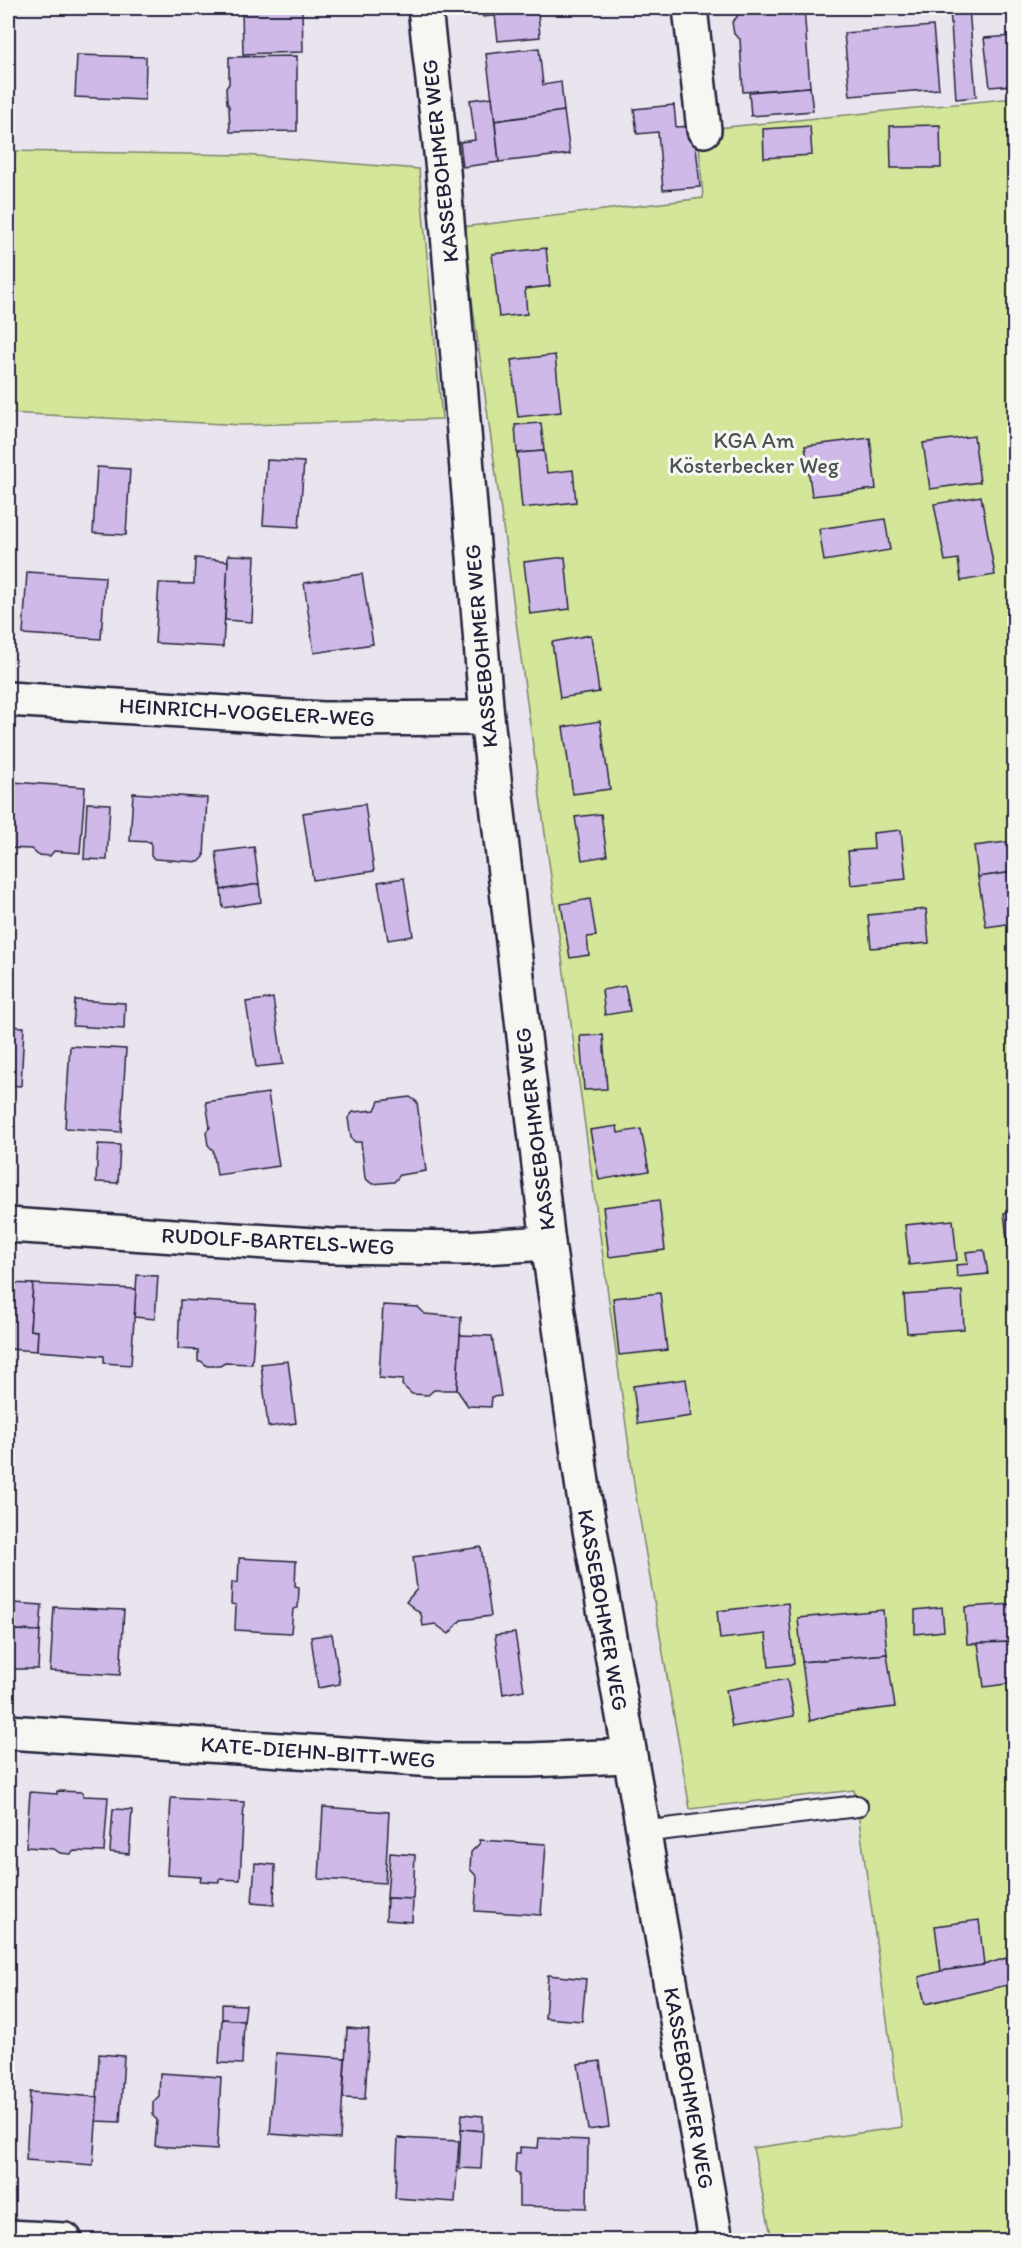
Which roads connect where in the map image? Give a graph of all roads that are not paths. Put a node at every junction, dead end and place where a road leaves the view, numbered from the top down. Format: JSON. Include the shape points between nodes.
{"nodes":[{"id":1,"x":425,"y":8,"type":"edge"},
{"id":2,"x":690,"y":8,"type":"edge"},
{"id":3,"x":704,"y":130,"type":"dead end"},
{"id":4,"x":8,"y":699,"type":"edge"},
{"id":5,"x":487,"y":718,"type":"junction"},
{"id":6,"x":8,"y":1225,"type":"edge"},
{"id":7,"x":548,"y":1243,"type":"junction"},
{"id":8,"x":8,"y":1731,"type":"edge"},
{"id":9,"x":628,"y":1756,"type":"junction"},
{"id":10,"x":857,"y":1806,"type":"dead end"},
{"id":11,"x":642,"y":1832,"type":"junction"},
{"id":12,"x":8,"y":2237,"type":"edge"},
{"id":13,"x":65,"y":2241,"type":"edge"},
{"id":14,"x":716,"y":2241,"type":"edge"}],
"edges":[{"from":1,"to":5,"type":"street","name":"KASSEBOHMER WEG","via":[[443,171]]},
{"from":2,"to":3,"type":"street"},
{"from":4,"to":5,"type":"street","name":"HEINRICH-VOGELER-WEG","via":[[323,719]]},
{"from":5,"to":7,"type":"street","name":"KASSEBOHMER WEG"},
{"from":6,"to":7,"type":"street","name":"RUDOLF-BARTELS-WEG","via":[[329,1246],[466,1248]]},
{"from":7,"to":9,"type":"street","name":"KASSEBOHMER WEG","via":[[584,1496]]},
{"from":8,"to":9,"type":"street","name":"KATE-DIEHN-BITT-WEG","via":[[435,1760]]},
{"from":9,"to":11,"type":"street","name":"KASSEBOHMER WEG"},
{"from":10,"to":11,"type":"lane"},
{"from":11,"to":14,"type":"street","name":"KASSEBOHMER WEG"},
{"from":12,"to":13,"type":"street"}]}
